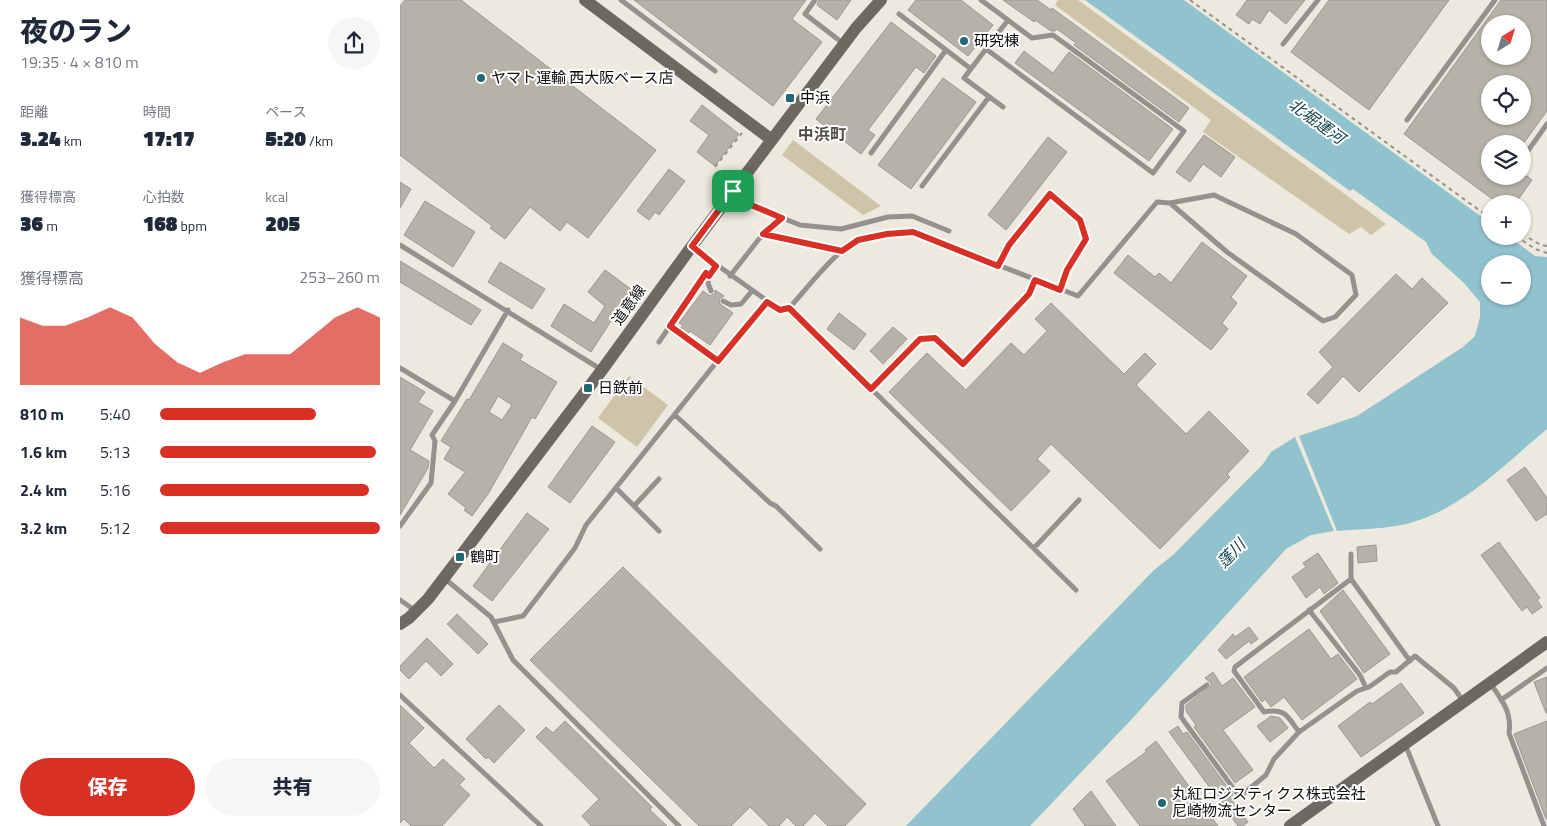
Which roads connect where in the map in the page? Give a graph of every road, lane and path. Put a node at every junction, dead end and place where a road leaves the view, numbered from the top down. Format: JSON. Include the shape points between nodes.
{"nodes":[{"id":1,"x":585,"y":0,"type":"edge"},
{"id":2,"x":622,"y":0,"type":"edge"},
{"id":3,"x":815,"y":0,"type":"edge"},
{"id":4,"x":881,"y":0,"type":"edge"},
{"id":5,"x":981,"y":0,"type":"edge"},
{"id":6,"x":1190,"y":0,"type":"edge"},
{"id":7,"x":1318,"y":0,"type":"edge"},
{"id":8,"x":1495,"y":0,"type":"edge"},
{"id":9,"x":899,"y":14,"type":"dead end"},
{"id":10,"x":1008,"y":20,"type":"junction"},
{"id":11,"x":1283,"y":44,"type":"dead end"},
{"id":12,"x":844,"y":45,"type":"junction"},
{"id":13,"x":986,"y":49,"type":"junction"},
{"id":14,"x":946,"y":50,"type":"junction"},
{"id":15,"x":971,"y":69,"type":"junction"},
{"id":16,"x":715,"y":71,"type":"dead end"},
{"id":17,"x":989,"y":97,"type":"junction"},
{"id":18,"x":1002,"y":107,"type":"dead end"},
{"id":19,"x":1408,"y":120,"type":"dead end"},
{"id":20,"x":1547,"y":124,"type":"edge"},
{"id":21,"x":745,"y":129,"type":"dead end"},
{"id":22,"x":772,"y":140,"type":"junction"},
{"id":23,"x":1531,"y":146,"type":"edge"},
{"id":24,"x":871,"y":153,"type":"dead end"},
{"id":25,"x":715,"y":167,"type":"dead end"},
{"id":26,"x":922,"y":186,"type":"dead end"},
{"id":27,"x":733,"y":191,"type":"junction"},
{"id":28,"x":1170,"y":203,"type":"junction"},
{"id":29,"x":1481,"y":211,"type":"edge"},
{"id":30,"x":782,"y":218,"type":"junction"},
{"id":31,"x":949,"y":231,"type":"dead end"},
{"id":32,"x":763,"y":234,"type":"junction"},
{"id":33,"x":1531,"y":239,"type":"edge"},
{"id":34,"x":400,"y":245,"type":"edge"},
{"id":35,"x":1529,"y":245,"type":"edge"},
{"id":36,"x":692,"y":246,"type":"junction"},
{"id":37,"x":1547,"y":246,"type":"edge"},
{"id":38,"x":842,"y":251,"type":"junction"},
{"id":39,"x":1547,"y":253,"type":"edge"},
{"id":40,"x":716,"y":266,"type":"junction"},
{"id":41,"x":998,"y":266,"type":"junction"},
{"id":42,"x":709,"y":276,"type":"junction"},
{"id":43,"x":730,"y":276,"type":"junction"},
{"id":44,"x":1035,"y":280,"type":"junction"},
{"id":45,"x":1060,"y":290,"type":"junction"},
{"id":46,"x":711,"y":291,"type":"dead end"},
{"id":47,"x":752,"y":291,"type":"junction"},
{"id":48,"x":723,"y":301,"type":"dead end"},
{"id":49,"x":767,"y":302,"type":"junction"},
{"id":50,"x":789,"y":308,"type":"junction"},
{"id":51,"x":508,"y":310,"type":"junction"},
{"id":52,"x":670,"y":326,"type":"junction"},
{"id":53,"x":659,"y":342,"type":"dead end"},
{"id":54,"x":718,"y":361,"type":"junction"},
{"id":55,"x":400,"y":368,"type":"edge"},
{"id":56,"x":602,"y":370,"type":"junction"},
{"id":57,"x":871,"y":389,"type":"junction"},
{"id":58,"x":455,"y":401,"type":"junction"},
{"id":59,"x":674,"y":415,"type":"junction"},
{"id":60,"x":659,"y":479,"type":"dead end"},
{"id":61,"x":616,"y":488,"type":"junction"},
{"id":62,"x":1079,"y":500,"type":"dead end"},
{"id":63,"x":634,"y":506,"type":"junction"},
{"id":64,"x":400,"y":526,"type":"edge"},
{"id":65,"x":659,"y":531,"type":"dead end"},
{"id":66,"x":1034,"y":548,"type":"junction"},
{"id":67,"x":820,"y":549,"type":"dead end"},
{"id":68,"x":1351,"y":554,"type":"dead end"},
{"id":69,"x":444,"y":578,"type":"junction"},
{"id":70,"x":1351,"y":579,"type":"junction"},
{"id":71,"x":1076,"y":590,"type":"dead end"},
{"id":72,"x":400,"y":600,"type":"edge"},
{"id":73,"x":1309,"y":610,"type":"junction"},
{"id":74,"x":417,"y":611,"type":"junction"},
{"id":75,"x":494,"y":622,"type":"junction"},
{"id":76,"x":400,"y":624,"type":"edge"},
{"id":77,"x":1547,"y":642,"type":"edge"},
{"id":78,"x":1410,"y":661,"type":"junction"},
{"id":79,"x":1547,"y":668,"type":"edge"},
{"id":80,"x":1489,"y":683,"type":"junction"},
{"id":81,"x":1207,"y":685,"type":"dead end"},
{"id":82,"x":1366,"y":688,"type":"junction"},
{"id":83,"x":400,"y":694,"type":"edge"},
{"id":84,"x":1501,"y":700,"type":"junction"},
{"id":85,"x":1464,"y":701,"type":"junction"},
{"id":86,"x":1299,"y":732,"type":"junction"},
{"id":87,"x":1405,"y":743,"type":"junction"},
{"id":88,"x":541,"y":826,"type":"edge"},
{"id":89,"x":679,"y":826,"type":"edge"},
{"id":90,"x":1290,"y":826,"type":"edge"},
{"id":91,"x":1438,"y":826,"type":"edge"},
{"id":92,"x":1544,"y":826,"type":"edge"}],
"edges":[{"from":1,"to":22,"type":"street"},
{"from":2,"to":16,"type":"lane"},
{"from":3,"to":12,"type":"lane","via":[[804,14]]},
{"from":4,"to":12,"type":"street","name":"道意線"},
{"from":5,"to":10,"type":"lane"},
{"from":6,"to":29,"type":"path"},
{"from":7,"to":11,"type":"lane"},
{"from":8,"to":19,"type":"lane"},
{"from":9,"to":14,"type":"lane"},
{"from":10,"to":13,"type":"lane"},
{"from":10,"to":13,"type":"lane","via":[[1032,38],[1053,35],[1184,131],[1153,173]]},
{"from":12,"to":22,"type":"street","name":"道意線"},
{"from":13,"to":15,"type":"lane"},
{"from":14,"to":15,"type":"lane"},
{"from":14,"to":24,"type":"lane"},
{"from":15,"to":17,"type":"lane","via":[[964,78]]},
{"from":17,"to":18,"type":"lane"},
{"from":17,"to":26,"type":"lane"},
{"from":20,"to":23,"type":"lane"},
{"from":21,"to":25,"type":"path"},
{"from":22,"to":27,"type":"street","name":"道意線"},
{"from":27,"to":30,"type":"lane","via":[[751,205]]},
{"from":27,"to":36,"type":"street","name":"道意線"},
{"from":28,"to":28,"type":"lane","via":[[1227,252],[1322,321],[1335,317],[1356,295],[1352,275],[1296,234],[1214,195]]},
{"from":28,"to":45,"type":"lane","via":[[1157,202],[1082,294],[1075,296]]},
{"from":30,"to":31,"type":"lane","via":[[800,225],[841,229],[888,217],[912,216]]},
{"from":30,"to":32,"type":"lane"},
{"from":32,"to":38,"type":"lane"},
{"from":32,"to":43,"type":"lane"},
{"from":33,"to":37,"type":"path"},
{"from":34,"to":51,"type":"lane"},
{"from":35,"to":39,"type":"path"},
{"from":36,"to":40,"type":"lane"},
{"from":36,"to":56,"type":"street","name":"道意線"},
{"from":38,"to":41,"type":"lane","via":[[858,240],[913,232]]},
{"from":38,"to":50,"type":"lane"},
{"from":40,"to":42,"type":"lane"},
{"from":40,"to":43,"type":"lane"},
{"from":41,"to":44,"type":"lane"},
{"from":41,"to":45,"type":"lane","via":[[1009,245],[1050,194],[1080,220],[1086,239],[1067,270]]},
{"from":42,"to":46,"type":"lane"},
{"from":42,"to":52,"type":"lane","via":[[706,273]]},
{"from":43,"to":47,"type":"lane"},
{"from":44,"to":45,"type":"lane"},
{"from":44,"to":57,"type":"lane","via":[[1029,294],[963,364],[935,338],[920,339]]},
{"from":47,"to":48,"type":"lane","via":[[741,304],[730,305]]},
{"from":47,"to":49,"type":"lane"},
{"from":49,"to":50,"type":"lane","via":[[780,310]]},
{"from":49,"to":54,"type":"lane"},
{"from":50,"to":57,"type":"lane"},
{"from":51,"to":56,"type":"lane"},
{"from":51,"to":58,"type":"lane"},
{"from":52,"to":53,"type":"lane"},
{"from":52,"to":54,"type":"lane"},
{"from":54,"to":59,"type":"lane"},
{"from":55,"to":58,"type":"lane"},
{"from":56,"to":69,"type":"street","name":"道意線"},
{"from":57,"to":66,"type":"lane"},
{"from":58,"to":64,"type":"lane","via":[[432,435],[435,441],[431,483]]},
{"from":59,"to":61,"type":"lane"},
{"from":59,"to":67,"type":"lane"},
{"from":60,"to":63,"type":"lane"},
{"from":61,"to":63,"type":"lane"},
{"from":61,"to":75,"type":"lane","via":[[586,525],[575,548],[523,616]]},
{"from":62,"to":66,"type":"lane"},
{"from":63,"to":65,"type":"lane"},
{"from":66,"to":71,"type":"lane"},
{"from":68,"to":70,"type":"lane"},
{"from":69,"to":74,"type":"street","name":"道意線"},
{"from":69,"to":75,"type":"lane"},
{"from":70,"to":73,"type":"lane"},
{"from":70,"to":78,"type":"lane"},
{"from":72,"to":74,"type":"lane"},
{"from":73,"to":82,"type":"lane","via":[[1360,675]]},
{"from":73,"to":86,"type":"lane","via":[[1234,671],[1264,712],[1278,709],[1284,712]]},
{"from":74,"to":76,"type":"street","name":"道意線"},
{"from":75,"to":89,"type":"lane","via":[[513,660]]},
{"from":77,"to":80,"type":"street"},
{"from":78,"to":82,"type":"lane"},
{"from":78,"to":85,"type":"lane","via":[[1415,656],[1454,688]]},
{"from":79,"to":84,"type":"lane"},
{"from":80,"to":84,"type":"lane"},
{"from":80,"to":85,"type":"street"},
{"from":81,"to":86,"type":"lane","via":[[1182,703],[1181,717],[1236,792],[1243,794],[1266,775],[1274,759]]},
{"from":82,"to":86,"type":"lane"},
{"from":83,"to":88,"type":"lane"},
{"from":84,"to":92,"type":"lane","via":[[1510,721],[1509,734]]},
{"from":85,"to":87,"type":"street"},
{"from":87,"to":90,"type":"street"},
{"from":87,"to":91,"type":"lane"}]}
